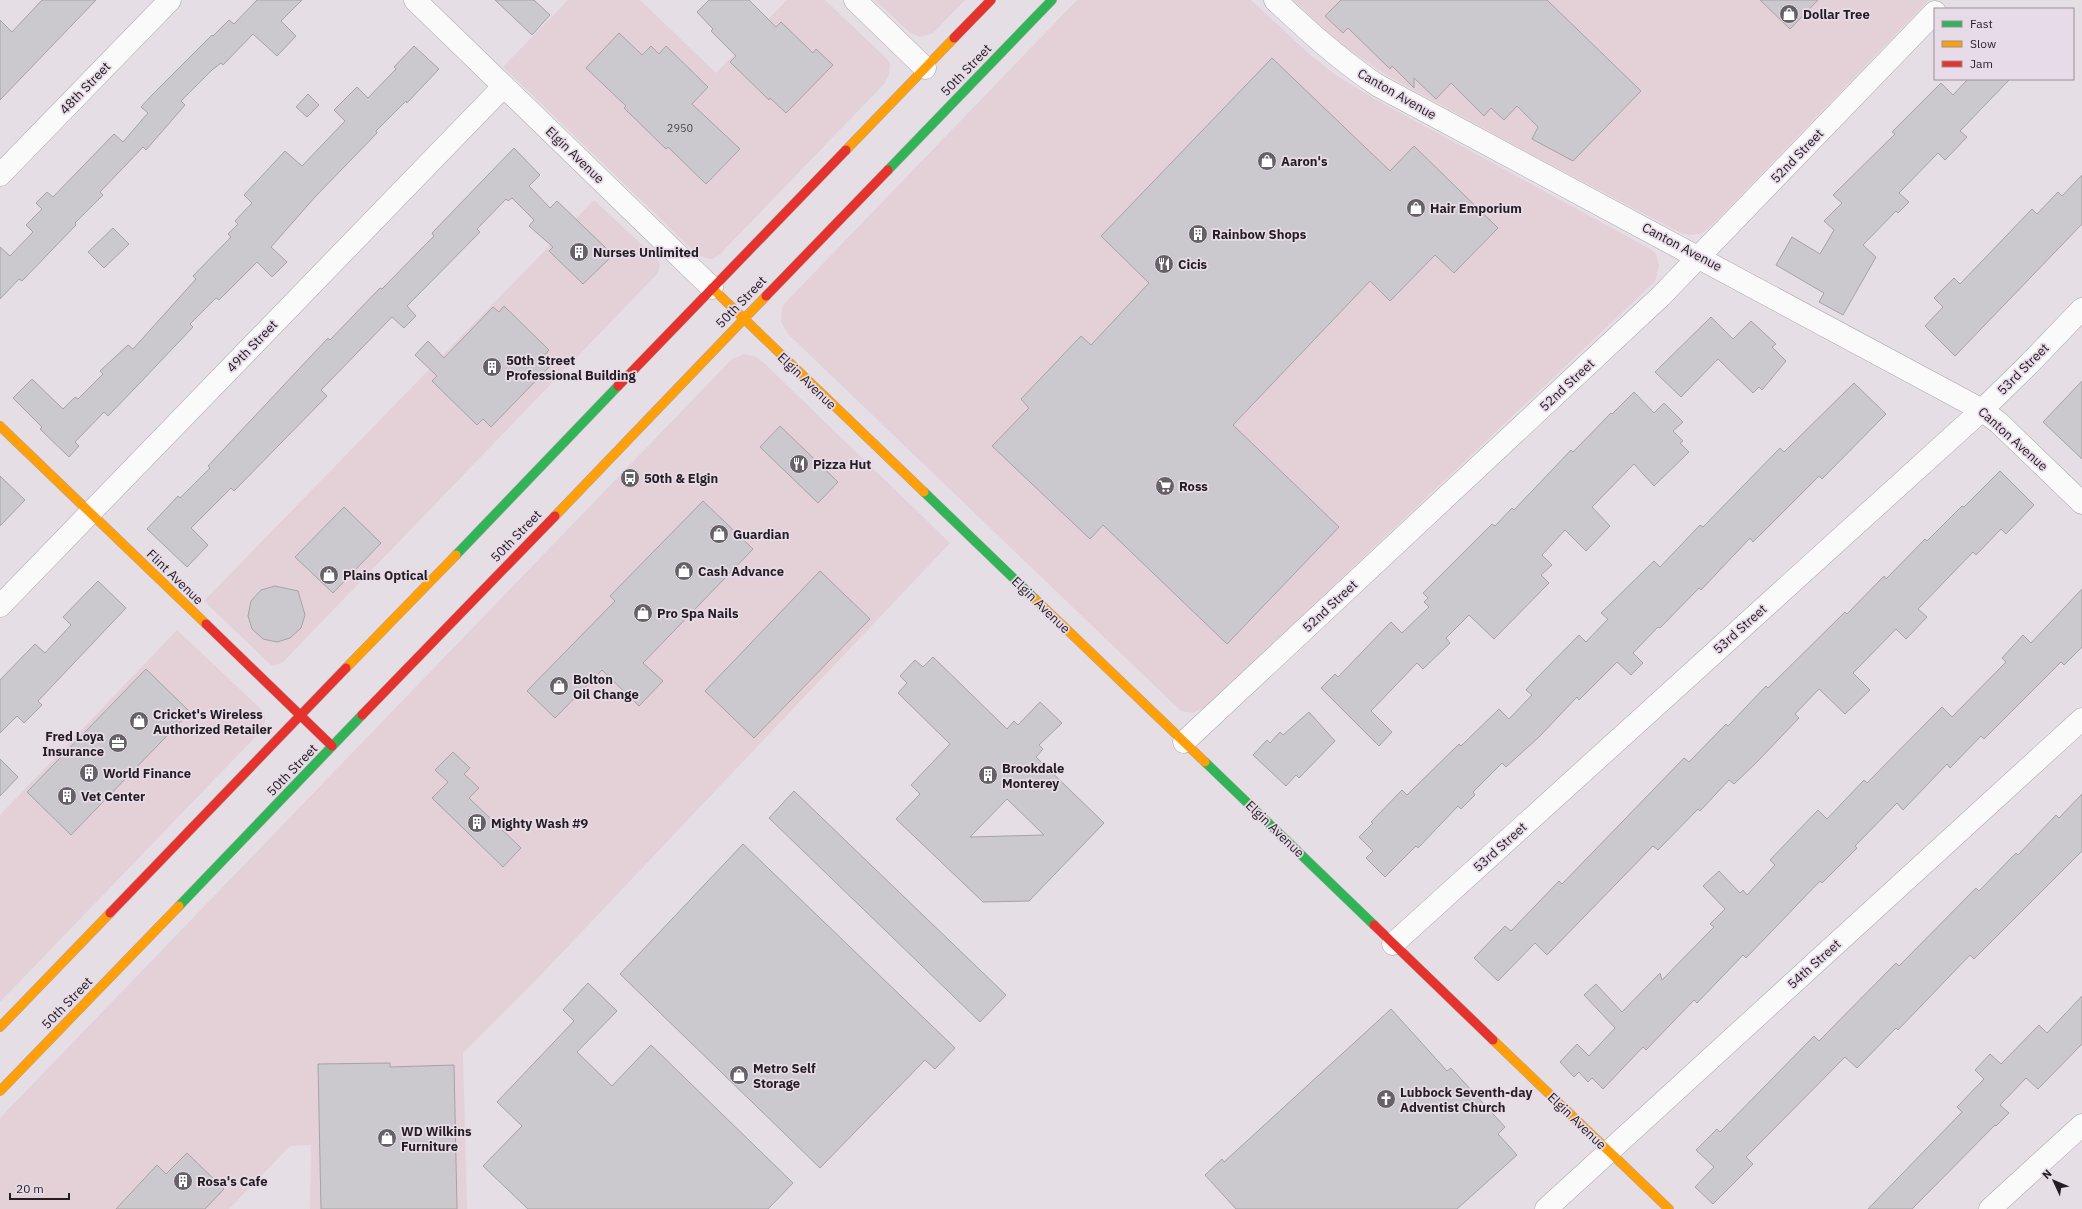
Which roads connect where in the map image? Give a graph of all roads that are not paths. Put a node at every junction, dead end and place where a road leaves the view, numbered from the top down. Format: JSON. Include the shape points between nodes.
{"nodes":[{"id":1,"x":170,"y":0,"type":"edge"},
{"id":2,"x":415,"y":0,"type":"edge"},
{"id":3,"x":855,"y":0,"type":"edge"},
{"id":4,"x":991,"y":0,"type":"edge"},
{"id":5,"x":1052,"y":0,"type":"edge"},
{"id":6,"x":1275,"y":0,"type":"edge"},
{"id":7,"x":1947,"y":0,"type":"edge"},
{"id":8,"x":1939,"y":8,"type":"edge"},
{"id":9,"x":1934,"y":13,"type":"edge"},
{"id":10,"x":925,"y":68,"type":"junction"},
{"id":11,"x":504,"y":86,"type":"junction"},
{"id":12,"x":0,"y":175,"type":"edge"},
{"id":13,"x":1700,"y":257,"type":"junction"},
{"id":14,"x":712,"y":288,"type":"junction"},
{"id":15,"x":2082,"y":309,"type":"edge"},
{"id":16,"x":743,"y":318,"type":"junction"},
{"id":17,"x":1982,"y":410,"type":"junction"},
{"id":18,"x":0,"y":426,"type":"edge"},
{"id":19,"x":2082,"y":503,"type":"edge"},
{"id":20,"x":90,"y":513,"type":"junction"},
{"id":21,"x":0,"y":606,"type":"edge"},
{"id":22,"x":301,"y":716,"type":"junction"},
{"id":23,"x":2082,"y":719,"type":"edge"},
{"id":24,"x":1184,"y":742,"type":"junction"},
{"id":25,"x":332,"y":746,"type":"junction"},
{"id":26,"x":1394,"y":944,"type":"junction"},
{"id":27,"x":0,"y":1027,"type":"edge"},
{"id":28,"x":0,"y":1091,"type":"edge"},
{"id":29,"x":2082,"y":1125,"type":"edge"},
{"id":30,"x":1609,"y":1152,"type":"junction"},
{"id":31,"x":1546,"y":1209,"type":"edge"},
{"id":32,"x":1669,"y":1209,"type":"edge"},
{"id":33,"x":1990,"y":1209,"type":"edge"}],
"edges":[{"from":1,"to":12,"type":"street","name":"48th Street"},
{"from":2,"to":11,"type":"street","name":"Elgin Avenue"},
{"from":3,"to":10,"type":"street"},
{"from":4,"to":10,"type":"main road"},
{"from":5,"to":16,"type":"main road","name":"50th Street"},
{"from":6,"to":13,"type":"street","name":"Canton Avenue","via":[[1321,43],[1377,85]]},
{"from":7,"to":8,"type":"street"},
{"from":9,"to":13,"type":"street","name":"52nd Street"},
{"from":10,"to":14,"type":"main road"},
{"from":11,"to":14,"type":"street","name":"Elgin Avenue"},
{"from":11,"to":20,"type":"street","name":"49th Street"},
{"from":13,"to":17,"type":"street","name":"Canton Avenue"},
{"from":13,"to":24,"type":"street","name":"52nd Street","via":[[1656,302]]},
{"from":14,"to":16,"type":"main road","name":"Elgin Avenue"},
{"from":14,"to":22,"type":"main road"},
{"from":15,"to":17,"type":"street","name":"53rd Street"},
{"from":16,"to":24,"type":"main road","name":"Elgin Avenue"},
{"from":16,"to":25,"type":"main road","name":"50th Street"},
{"from":17,"to":19,"type":"street","name":"Canton Avenue","via":[[1999,423]]},
{"from":17,"to":26,"type":"street","name":"53rd Street"},
{"from":18,"to":20,"type":"main road","name":"Flint Avenue"},
{"from":20,"to":21,"type":"street","name":"49th Street"},
{"from":20,"to":22,"type":"main road","name":"Flint Avenue"},
{"from":22,"to":25,"type":"main road","name":"Flint Avenue"},
{"from":22,"to":27,"type":"main road"},
{"from":23,"to":30,"type":"street","name":"54th Street"},
{"from":24,"to":26,"type":"main road","name":"Elgin Avenue"},
{"from":25,"to":28,"type":"main road","name":"50th Street"},
{"from":26,"to":30,"type":"main road","name":"Elgin Avenue"},
{"from":29,"to":33,"type":"street"},
{"from":30,"to":31,"type":"street","name":"54th Street"},
{"from":30,"to":32,"type":"main road","name":"Elgin Avenue"}]}
